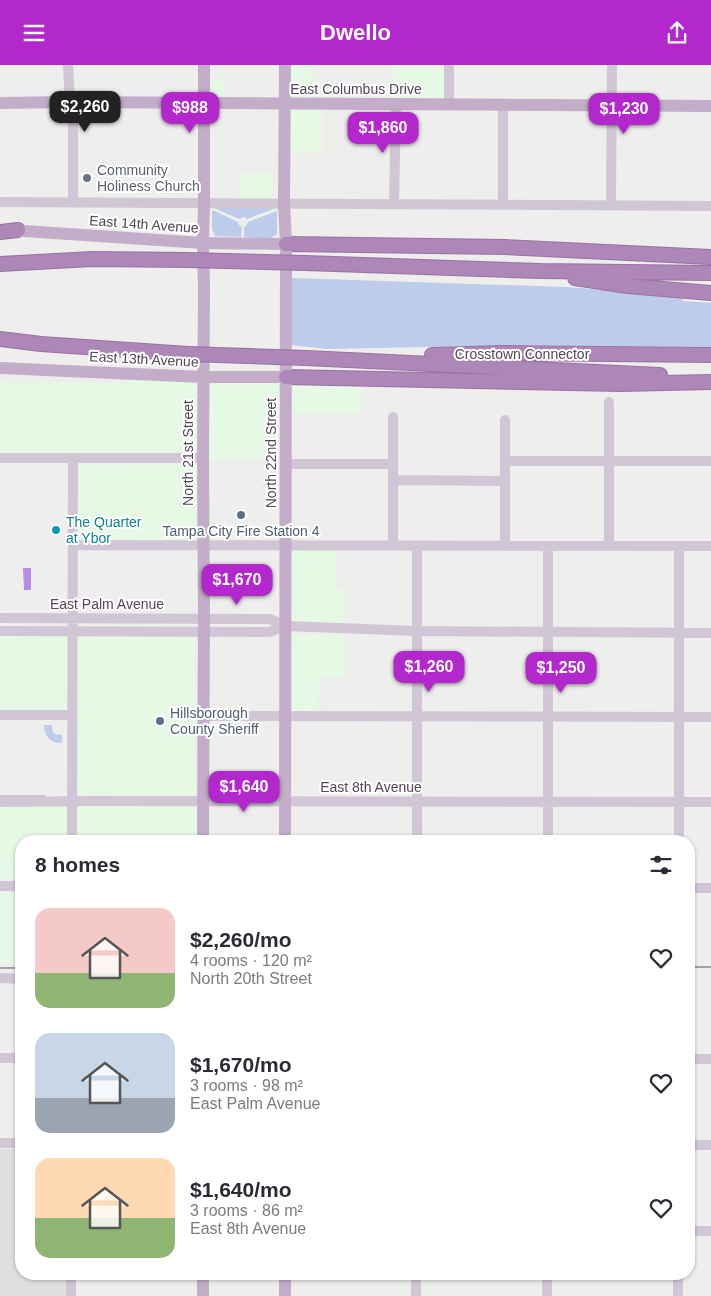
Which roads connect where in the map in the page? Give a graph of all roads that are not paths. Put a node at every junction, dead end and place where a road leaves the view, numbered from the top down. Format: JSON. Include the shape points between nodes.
{"nodes":[{"id":1,"x":68,"y":65,"type":"edge"},
{"id":2,"x":204,"y":65,"type":"edge"},
{"id":3,"x":285,"y":65,"type":"edge"},
{"id":4,"x":449,"y":65,"type":"edge"},
{"id":5,"x":612,"y":65,"type":"edge"},
{"id":6,"x":70,"y":102,"type":"junction"},
{"id":7,"x":0,"y":103,"type":"edge"},
{"id":8,"x":204,"y":103,"type":"junction"},
{"id":9,"x":285,"y":103,"type":"junction"},
{"id":10,"x":396,"y":105,"type":"junction"},
{"id":11,"x":449,"y":105,"type":"junction"},
{"id":12,"x":503,"y":105,"type":"junction"},
{"id":13,"x":612,"y":105,"type":"junction"},
{"id":14,"x":711,"y":106,"type":"edge"},
{"id":15,"x":0,"y":202,"type":"edge"},
{"id":16,"x":73,"y":203,"type":"junction"},
{"id":17,"x":204,"y":203,"type":"junction"},
{"id":18,"x":284,"y":203,"type":"junction"},
{"id":19,"x":394,"y":204,"type":"junction"},
{"id":20,"x":503,"y":204,"type":"junction"},
{"id":21,"x":611,"y":205,"type":"junction"},
{"id":22,"x":711,"y":206,"type":"edge"},
{"id":23,"x":0,"y":231,"type":"edge"},
{"id":24,"x":18,"y":231,"type":"joint"},
{"id":25,"x":203,"y":243,"type":"junction"},
{"id":26,"x":286,"y":244,"type":"junction"},
{"id":27,"x":706,"y":257,"type":"edge"},
{"id":28,"x":0,"y":265,"type":"edge"},
{"id":29,"x":541,"y":271,"type":"junction"},
{"id":30,"x":707,"y":273,"type":"edge"},
{"id":31,"x":711,"y":293,"type":"edge"},
{"id":32,"x":0,"y":339,"type":"edge"},
{"id":33,"x":707,"y":355,"type":"edge"},
{"id":34,"x":334,"y":359,"type":"junction"},
{"id":35,"x":0,"y":368,"type":"edge"},
{"id":36,"x":175,"y":376,"type":"junction"},
{"id":37,"x":203,"y":377,"type":"junction"},
{"id":38,"x":286,"y":377,"type":"junction"},
{"id":39,"x":706,"y":379,"type":"edge"},
{"id":40,"x":609,"y":402,"type":"dead end"},
{"id":41,"x":203,"y":413,"type":"junction"},
{"id":42,"x":393,"y":417,"type":"dead end"},
{"id":43,"x":505,"y":420,"type":"dead end"},
{"id":44,"x":0,"y":458,"type":"edge"},
{"id":45,"x":73,"y":458,"type":"junction"},
{"id":46,"x":203,"y":458,"type":"junction"},
{"id":47,"x":505,"y":461,"type":"junction"},
{"id":48,"x":609,"y":461,"type":"junction"},
{"id":49,"x":711,"y":461,"type":"edge"},
{"id":50,"x":286,"y":464,"type":"junction"},
{"id":51,"x":393,"y":464,"type":"junction"},
{"id":52,"x":393,"y":480,"type":"junction"},
{"id":53,"x":505,"y":481,"type":"junction"},
{"id":54,"x":73,"y":545,"type":"junction"},
{"id":55,"x":203,"y":545,"type":"junction"},
{"id":56,"x":286,"y":545,"type":"junction"},
{"id":57,"x":393,"y":545,"type":"junction"},
{"id":58,"x":417,"y":545,"type":"junction"},
{"id":59,"x":505,"y":546,"type":"junction"},
{"id":60,"x":548,"y":546,"type":"junction"},
{"id":61,"x":608,"y":546,"type":"junction"},
{"id":62,"x":680,"y":546,"type":"junction"},
{"id":63,"x":711,"y":546,"type":"edge"},
{"id":64,"x":0,"y":618,"type":"edge"},
{"id":65,"x":72,"y":618,"type":"junction"},
{"id":66,"x":204,"y":619,"type":"junction"},
{"id":67,"x":286,"y":626,"type":"junction"},
{"id":68,"x":0,"y":631,"type":"edge"},
{"id":69,"x":72,"y":631,"type":"junction"},
{"id":70,"x":417,"y":631,"type":"junction"},
{"id":71,"x":548,"y":631,"type":"junction"},
{"id":72,"x":204,"y":632,"type":"junction"},
{"id":73,"x":679,"y":632,"type":"junction"},
{"id":74,"x":711,"y":633,"type":"edge"},
{"id":75,"x":0,"y":715,"type":"edge"},
{"id":76,"x":72,"y":715,"type":"junction"},
{"id":77,"x":204,"y":716,"type":"junction"},
{"id":78,"x":286,"y":717,"type":"junction"},
{"id":79,"x":417,"y":717,"type":"junction"},
{"id":80,"x":548,"y":717,"type":"junction"},
{"id":81,"x":679,"y":717,"type":"junction"},
{"id":82,"x":711,"y":717,"type":"edge"},
{"id":83,"x":72,"y":801,"type":"junction"},
{"id":84,"x":204,"y":801,"type":"junction"},
{"id":85,"x":285,"y":801,"type":"junction"},
{"id":86,"x":417,"y":801,"type":"junction"},
{"id":87,"x":548,"y":801,"type":"junction"},
{"id":88,"x":0,"y":802,"type":"edge"},
{"id":89,"x":679,"y":802,"type":"junction"},
{"id":90,"x":711,"y":802,"type":"edge"},
{"id":91,"x":72,"y":835,"type":"edge"},
{"id":92,"x":204,"y":835,"type":"edge"},
{"id":93,"x":285,"y":835,"type":"edge"},
{"id":94,"x":416,"y":835,"type":"edge"},
{"id":95,"x":548,"y":835,"type":"edge"},
{"id":96,"x":679,"y":835,"type":"edge"},
{"id":97,"x":0,"y":886,"type":"edge"},
{"id":98,"x":15,"y":886,"type":"edge"},
{"id":99,"x":695,"y":887,"type":"edge"},
{"id":100,"x":711,"y":888,"type":"edge"},
{"id":101,"x":0,"y":978,"type":"edge"},
{"id":102,"x":15,"y":979,"type":"edge"},
{"id":103,"x":0,"y":1058,"type":"edge"},
{"id":104,"x":15,"y":1058,"type":"edge"},
{"id":105,"x":695,"y":1059,"type":"edge"},
{"id":106,"x":711,"y":1059,"type":"edge"},
{"id":107,"x":0,"y":1143,"type":"edge"},
{"id":108,"x":15,"y":1143,"type":"edge"},
{"id":109,"x":695,"y":1145,"type":"edge"},
{"id":110,"x":711,"y":1145,"type":"edge"},
{"id":111,"x":695,"y":1231,"type":"edge"},
{"id":112,"x":711,"y":1231,"type":"edge"},
{"id":113,"x":71,"y":1280,"type":"edge"},
{"id":114,"x":203,"y":1280,"type":"edge"},
{"id":115,"x":285,"y":1280,"type":"edge"},
{"id":116,"x":416,"y":1280,"type":"edge"},
{"id":117,"x":547,"y":1280,"type":"edge"},
{"id":118,"x":678,"y":1280,"type":"edge"},
{"id":119,"x":71,"y":1296,"type":"edge"},
{"id":120,"x":203,"y":1296,"type":"edge"},
{"id":121,"x":285,"y":1296,"type":"edge"},
{"id":122,"x":416,"y":1296,"type":"edge"},
{"id":123,"x":547,"y":1296,"type":"edge"},
{"id":124,"x":678,"y":1296,"type":"edge"}],
"edges":[{"from":1,"to":6,"type":"street"},
{"from":2,"to":8,"type":"main road","name":"North 21st Street"},
{"from":3,"to":9,"type":"main road","name":"North 22nd Street"},
{"from":4,"to":11,"type":"street"},
{"from":5,"to":13,"type":"street"},
{"from":6,"to":7,"type":"main road","name":"East Columbus Drive"},
{"from":6,"to":8,"type":"main road","name":"East Columbus Drive"},
{"from":6,"to":16,"type":"street"},
{"from":8,"to":9,"type":"main road","name":"East Columbus Drive"},
{"from":8,"to":17,"type":"main road","name":"North 21st Street"},
{"from":9,"to":10,"type":"main road","name":"East Columbus Drive"},
{"from":9,"to":18,"type":"main road","name":"North 22nd Street"},
{"from":10,"to":11,"type":"main road","name":"East Columbus Drive"},
{"from":10,"to":19,"type":"street"},
{"from":11,"to":12,"type":"main road","name":"East Columbus Drive"},
{"from":12,"to":13,"type":"main road","name":"East Columbus Drive"},
{"from":12,"to":20,"type":"street"},
{"from":13,"to":14,"type":"main road","name":"East Columbus Drive"},
{"from":13,"to":21,"type":"street"},
{"from":15,"to":16,"type":"street"},
{"from":16,"to":17,"type":"street"},
{"from":17,"to":18,"type":"street"},
{"from":17,"to":25,"type":"main road","name":"North 21st Street"},
{"from":18,"to":19,"type":"street"},
{"from":18,"to":26,"type":"main road","name":"North 22nd Street"},
{"from":19,"to":20,"type":"street"},
{"from":20,"to":21,"type":"street"},
{"from":21,"to":22,"type":"street"},
{"from":23,"to":24,"type":"highway"},
{"from":24,"to":25,"type":"main road","name":"East 14th Avenue"},
{"from":25,"to":26,"type":"main road","name":"East 14th Avenue"},
{"from":25,"to":37,"type":"main road","name":"North 21st Street"},
{"from":26,"to":27,"type":"highway","via":[[505,247]]},
{"from":26,"to":38,"type":"main road","name":"North 22nd Street"},
{"from":28,"to":29,"type":"highway","bridge":true,"via":[[92,259],[188,260]]},
{"from":29,"to":30,"type":"highway"},
{"from":29,"to":31,"type":"highway","via":[[600,282]]},
{"from":32,"to":34,"type":"highway","bridge":true,"via":[[188,354]]},
{"from":33,"to":34,"type":"highway","name":"Crosstown Connector","via":[[502,353]]},
{"from":34,"to":39,"type":"highway"},
{"from":35,"to":36,"type":"main road","name":"East 13th Avenue"},
{"from":36,"to":37,"type":"main road","name":"East 13th Avenue"},
{"from":36,"to":41,"type":"main road","via":[[194,386]]},
{"from":37,"to":38,"type":"main road","name":"East 13th Avenue"},
{"from":37,"to":41,"type":"main road","name":"North 21st Street"},
{"from":38,"to":39,"type":"highway","via":[[592,384]]},
{"from":38,"to":50,"type":"main road","name":"North 22nd Street"},
{"from":40,"to":48,"type":"street"},
{"from":41,"to":46,"type":"main road","name":"North 21st Street"},
{"from":42,"to":51,"type":"street"},
{"from":43,"to":47,"type":"street"},
{"from":44,"to":45,"type":"street"},
{"from":45,"to":46,"type":"street"},
{"from":45,"to":54,"type":"street"},
{"from":46,"to":55,"type":"main road","name":"North 21st Street"},
{"from":47,"to":48,"type":"street"},
{"from":47,"to":53,"type":"street"},
{"from":48,"to":49,"type":"street"},
{"from":48,"to":61,"type":"street"},
{"from":50,"to":51,"type":"street"},
{"from":50,"to":56,"type":"main road","name":"North 22nd Street"},
{"from":51,"to":52,"type":"street"},
{"from":52,"to":53,"type":"street"},
{"from":52,"to":57,"type":"street"},
{"from":53,"to":59,"type":"street"},
{"from":54,"to":55,"type":"street"},
{"from":54,"to":65,"type":"street"},
{"from":55,"to":56,"type":"street"},
{"from":55,"to":66,"type":"main road","name":"North 21st Street"},
{"from":56,"to":57,"type":"street"},
{"from":56,"to":67,"type":"main road","name":"North 22nd Street"},
{"from":57,"to":58,"type":"street"},
{"from":58,"to":59,"type":"street"},
{"from":58,"to":70,"type":"street"},
{"from":59,"to":60,"type":"street"},
{"from":60,"to":61,"type":"street"},
{"from":60,"to":71,"type":"street"},
{"from":61,"to":62,"type":"street"},
{"from":62,"to":63,"type":"street"},
{"from":62,"to":73,"type":"street"},
{"from":64,"to":65,"type":"street","name":"East Palm Avenue"},
{"from":65,"to":66,"type":"street","name":"East Palm Avenue"},
{"from":65,"to":69,"type":"street"},
{"from":66,"to":67,"type":"street","name":"East Palm Avenue","via":[[270,619]]},
{"from":66,"to":72,"type":"main road","name":"North 21st Street"},
{"from":67,"to":70,"type":"street"},
{"from":67,"to":72,"type":"street","name":"East Palm Avenue","via":[[269,632]]},
{"from":67,"to":78,"type":"main road","name":"North 22nd Street"},
{"from":68,"to":69,"type":"street","name":"East Palm Avenue"},
{"from":69,"to":72,"type":"street","name":"East Palm Avenue"},
{"from":69,"to":76,"type":"street"},
{"from":70,"to":71,"type":"street"},
{"from":70,"to":79,"type":"street"},
{"from":71,"to":73,"type":"street"},
{"from":71,"to":80,"type":"street"},
{"from":72,"to":77,"type":"main road","name":"North 21st Street"},
{"from":73,"to":74,"type":"street"},
{"from":73,"to":81,"type":"street"},
{"from":75,"to":76,"type":"street"},
{"from":76,"to":83,"type":"street"},
{"from":77,"to":78,"type":"street"},
{"from":77,"to":84,"type":"main road","name":"North 21st Street"},
{"from":78,"to":79,"type":"street"},
{"from":78,"to":85,"type":"main road","name":"North 22nd Street"},
{"from":79,"to":80,"type":"street"},
{"from":79,"to":86,"type":"street"},
{"from":80,"to":81,"type":"street"},
{"from":80,"to":87,"type":"street"},
{"from":81,"to":82,"type":"street"},
{"from":81,"to":89,"type":"street"},
{"from":83,"to":84,"type":"street","name":"East 8th Avenue"},
{"from":83,"to":88,"type":"street","name":"East 8th Avenue"},
{"from":83,"to":91,"type":"street"},
{"from":84,"to":85,"type":"street","name":"East 8th Avenue"},
{"from":84,"to":92,"type":"main road","name":"North 21st Street"},
{"from":85,"to":86,"type":"street","name":"East 8th Avenue"},
{"from":85,"to":93,"type":"main road","name":"North 22nd Street"},
{"from":86,"to":87,"type":"street","name":"East 8th Avenue"},
{"from":86,"to":94,"type":"street"},
{"from":87,"to":89,"type":"street","name":"East 8th Avenue"},
{"from":87,"to":95,"type":"street"},
{"from":89,"to":90,"type":"street","name":"East 8th Avenue"},
{"from":89,"to":96,"type":"street"},
{"from":97,"to":98,"type":"street"},
{"from":99,"to":100,"type":"street"},
{"from":101,"to":102,"type":"street"},
{"from":103,"to":104,"type":"street"},
{"from":105,"to":106,"type":"street"},
{"from":107,"to":108,"type":"street"},
{"from":109,"to":110,"type":"street"},
{"from":111,"to":112,"type":"street"},
{"from":113,"to":119,"type":"street"},
{"from":114,"to":120,"type":"main road"},
{"from":115,"to":121,"type":"main road"},
{"from":116,"to":122,"type":"street"},
{"from":117,"to":123,"type":"street"},
{"from":118,"to":124,"type":"street"}]}
